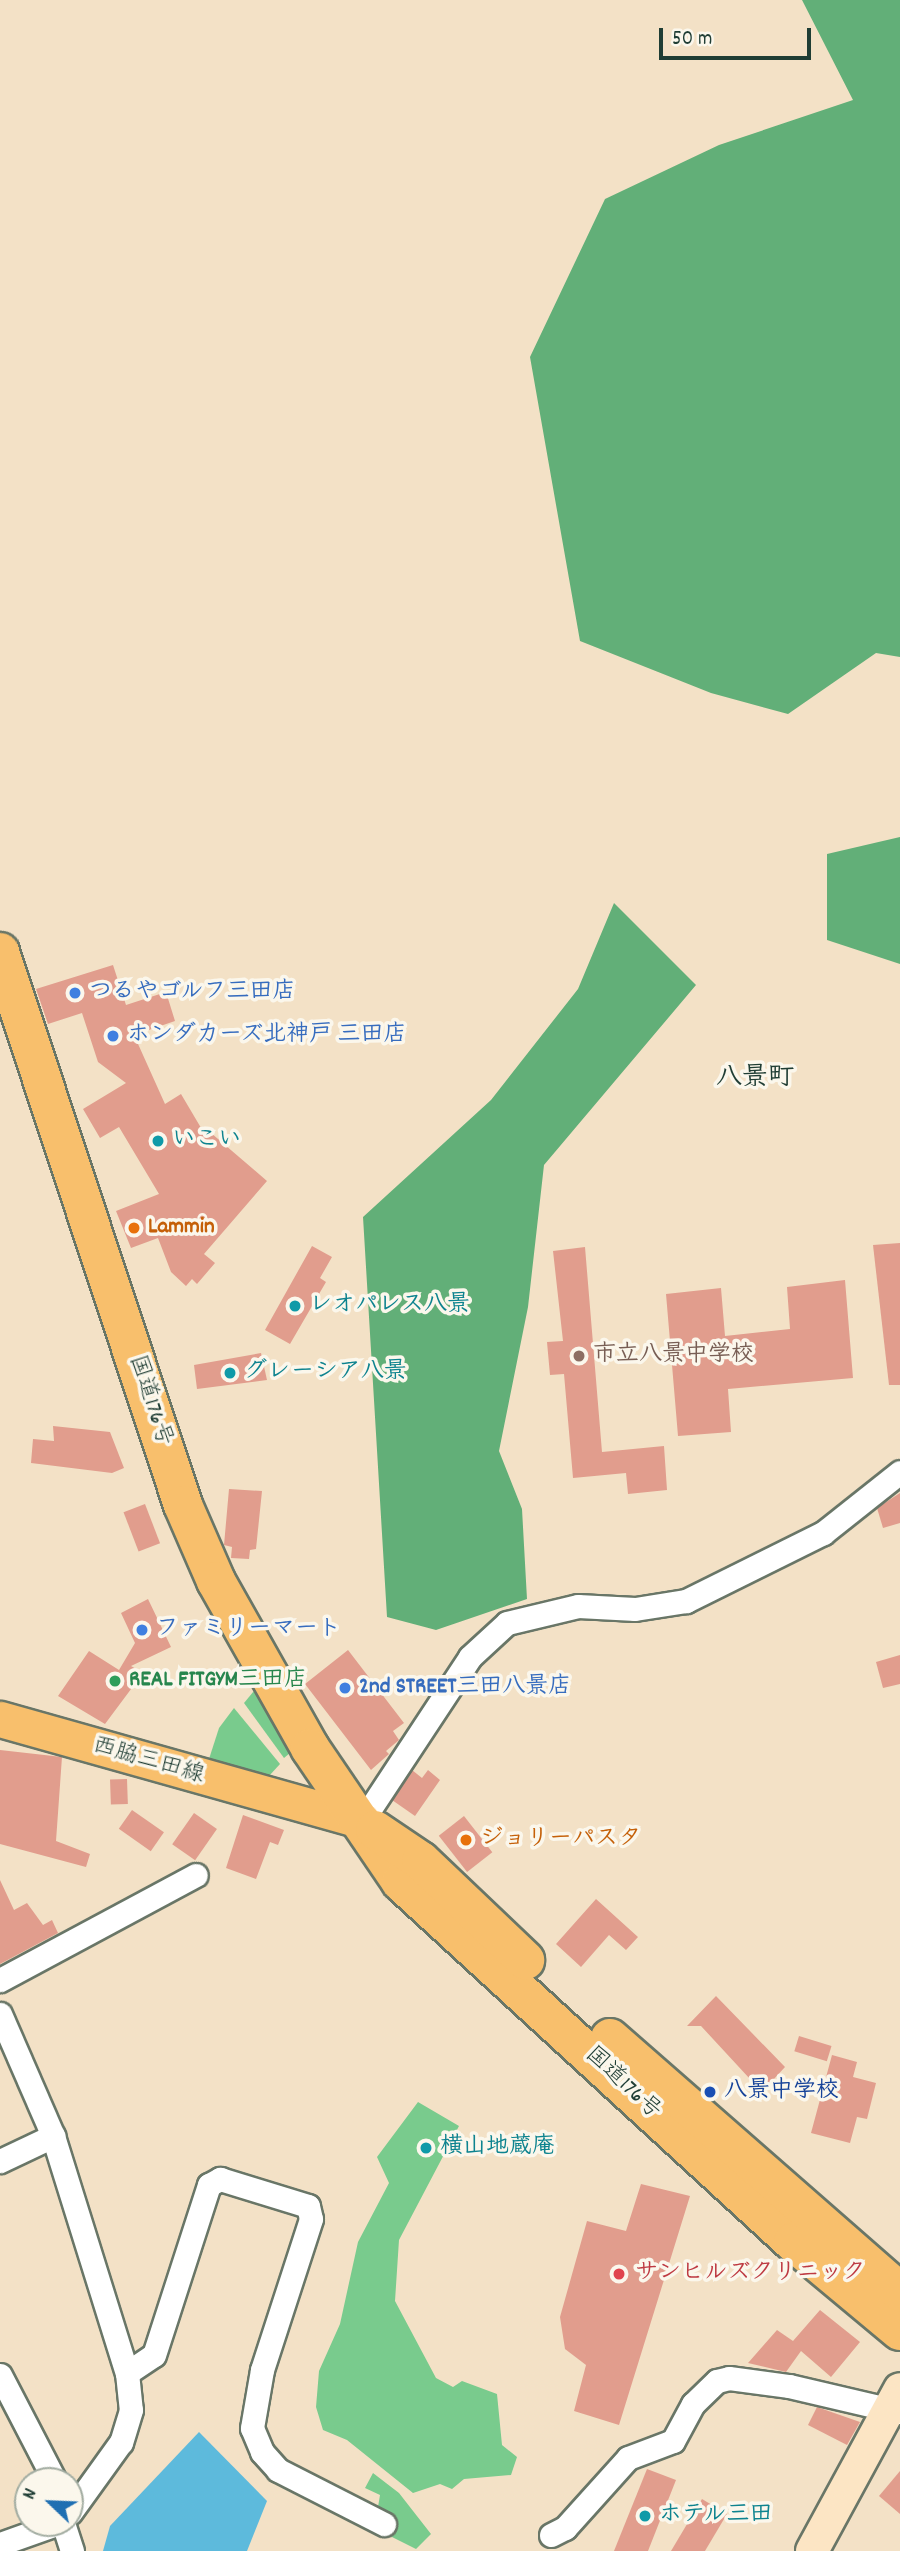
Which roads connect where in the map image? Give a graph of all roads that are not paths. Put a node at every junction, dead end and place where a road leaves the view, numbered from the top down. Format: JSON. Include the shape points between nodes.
{"nodes":[{"id":1,"x":0,"y":951,"type":"edge"},
{"id":2,"x":900,"y":1472,"type":"edge"},
{"id":3,"x":271,"y":1678,"type":"junction"},
{"id":4,"x":0,"y":1719,"type":"edge"},
{"id":5,"x":291,"y":1804,"type":"junction"},
{"id":6,"x":362,"y":1821,"type":"junction"},
{"id":7,"x":196,"y":1875,"type":"dead end"},
{"id":8,"x":401,"y":1882,"type":"junction"},
{"id":9,"x":0,"y":1980,"type":"edge"},
{"id":10,"x":0,"y":2014,"type":"edge"},
{"id":11,"x":53,"y":2136,"type":"junction"},
{"id":12,"x":0,"y":2161,"type":"edge"},
{"id":13,"x":900,"y":2292,"type":"edge"},
{"id":14,"x":900,"y":2331,"type":"edge"},
{"id":15,"x":127,"y":2373,"type":"junction"},
{"id":16,"x":0,"y":2375,"type":"edge"},
{"id":17,"x":897,"y":2403,"type":"edge"},
{"id":18,"x":48,"y":2467,"type":"edge"},
{"id":19,"x":84,"y":2493,"type":"edge"},
{"id":20,"x":383,"y":2524,"type":"dead end"},
{"id":21,"x":551,"y":2535,"type":"dead end"},
{"id":22,"x":17,"y":2537,"type":"edge"},
{"id":23,"x":0,"y":2544,"type":"edge"},
{"id":24,"x":812,"y":2551,"type":"edge"}],
"edges":[{"from":1,"to":3,"type":"highway","name":"国道176号","via":[[183,1506],[216,1581]]},
{"from":2,"to":6,"type":"street","via":[[822,1533],[686,1601],[635,1609],[579,1606],[507,1623],[470,1657]]},
{"from":3,"to":5,"type":"main road","via":[[309,1771],[309,1780]]},
{"from":3,"to":6,"type":"highway","name":"国道176号","via":[[310,1748]]},
{"from":4,"to":5,"type":"main road","name":"西脇三田線"},
{"from":5,"to":6,"type":"main road","name":"西脇三田線"},
{"from":5,"to":8,"type":"main road","name":"西脇三田線"},
{"from":6,"to":8,"type":"highway","name":"国道176号"},
{"from":6,"to":13,"type":"highway","name":"国道176号","via":[[421,1861],[583,2015]]},
{"from":7,"to":9,"type":"street"},
{"from":8,"to":14,"type":"highway","name":"国道176号","via":[[787,2236]]},
{"from":10,"to":11,"type":"street"},
{"from":11,"to":12,"type":"street"},
{"from":11,"to":15,"type":"street"},
{"from":15,"to":19,"type":"street","via":[[131,2410],[121,2442]]},
{"from":15,"to":20,"type":"street","via":[[154,2355],[209,2185],[220,2179],[308,2206],[311,2219],[262,2370],[252,2428],[262,2452],[278,2470]]},
{"from":16,"to":18,"type":"street"},
{"from":17,"to":21,"type":"street","via":[[729,2378],[718,2381],[693,2404],[673,2441],[628,2458],[565,2528]]},
{"from":17,"to":24,"type":"main road"},
{"from":22,"to":23,"type":"street"}]}
